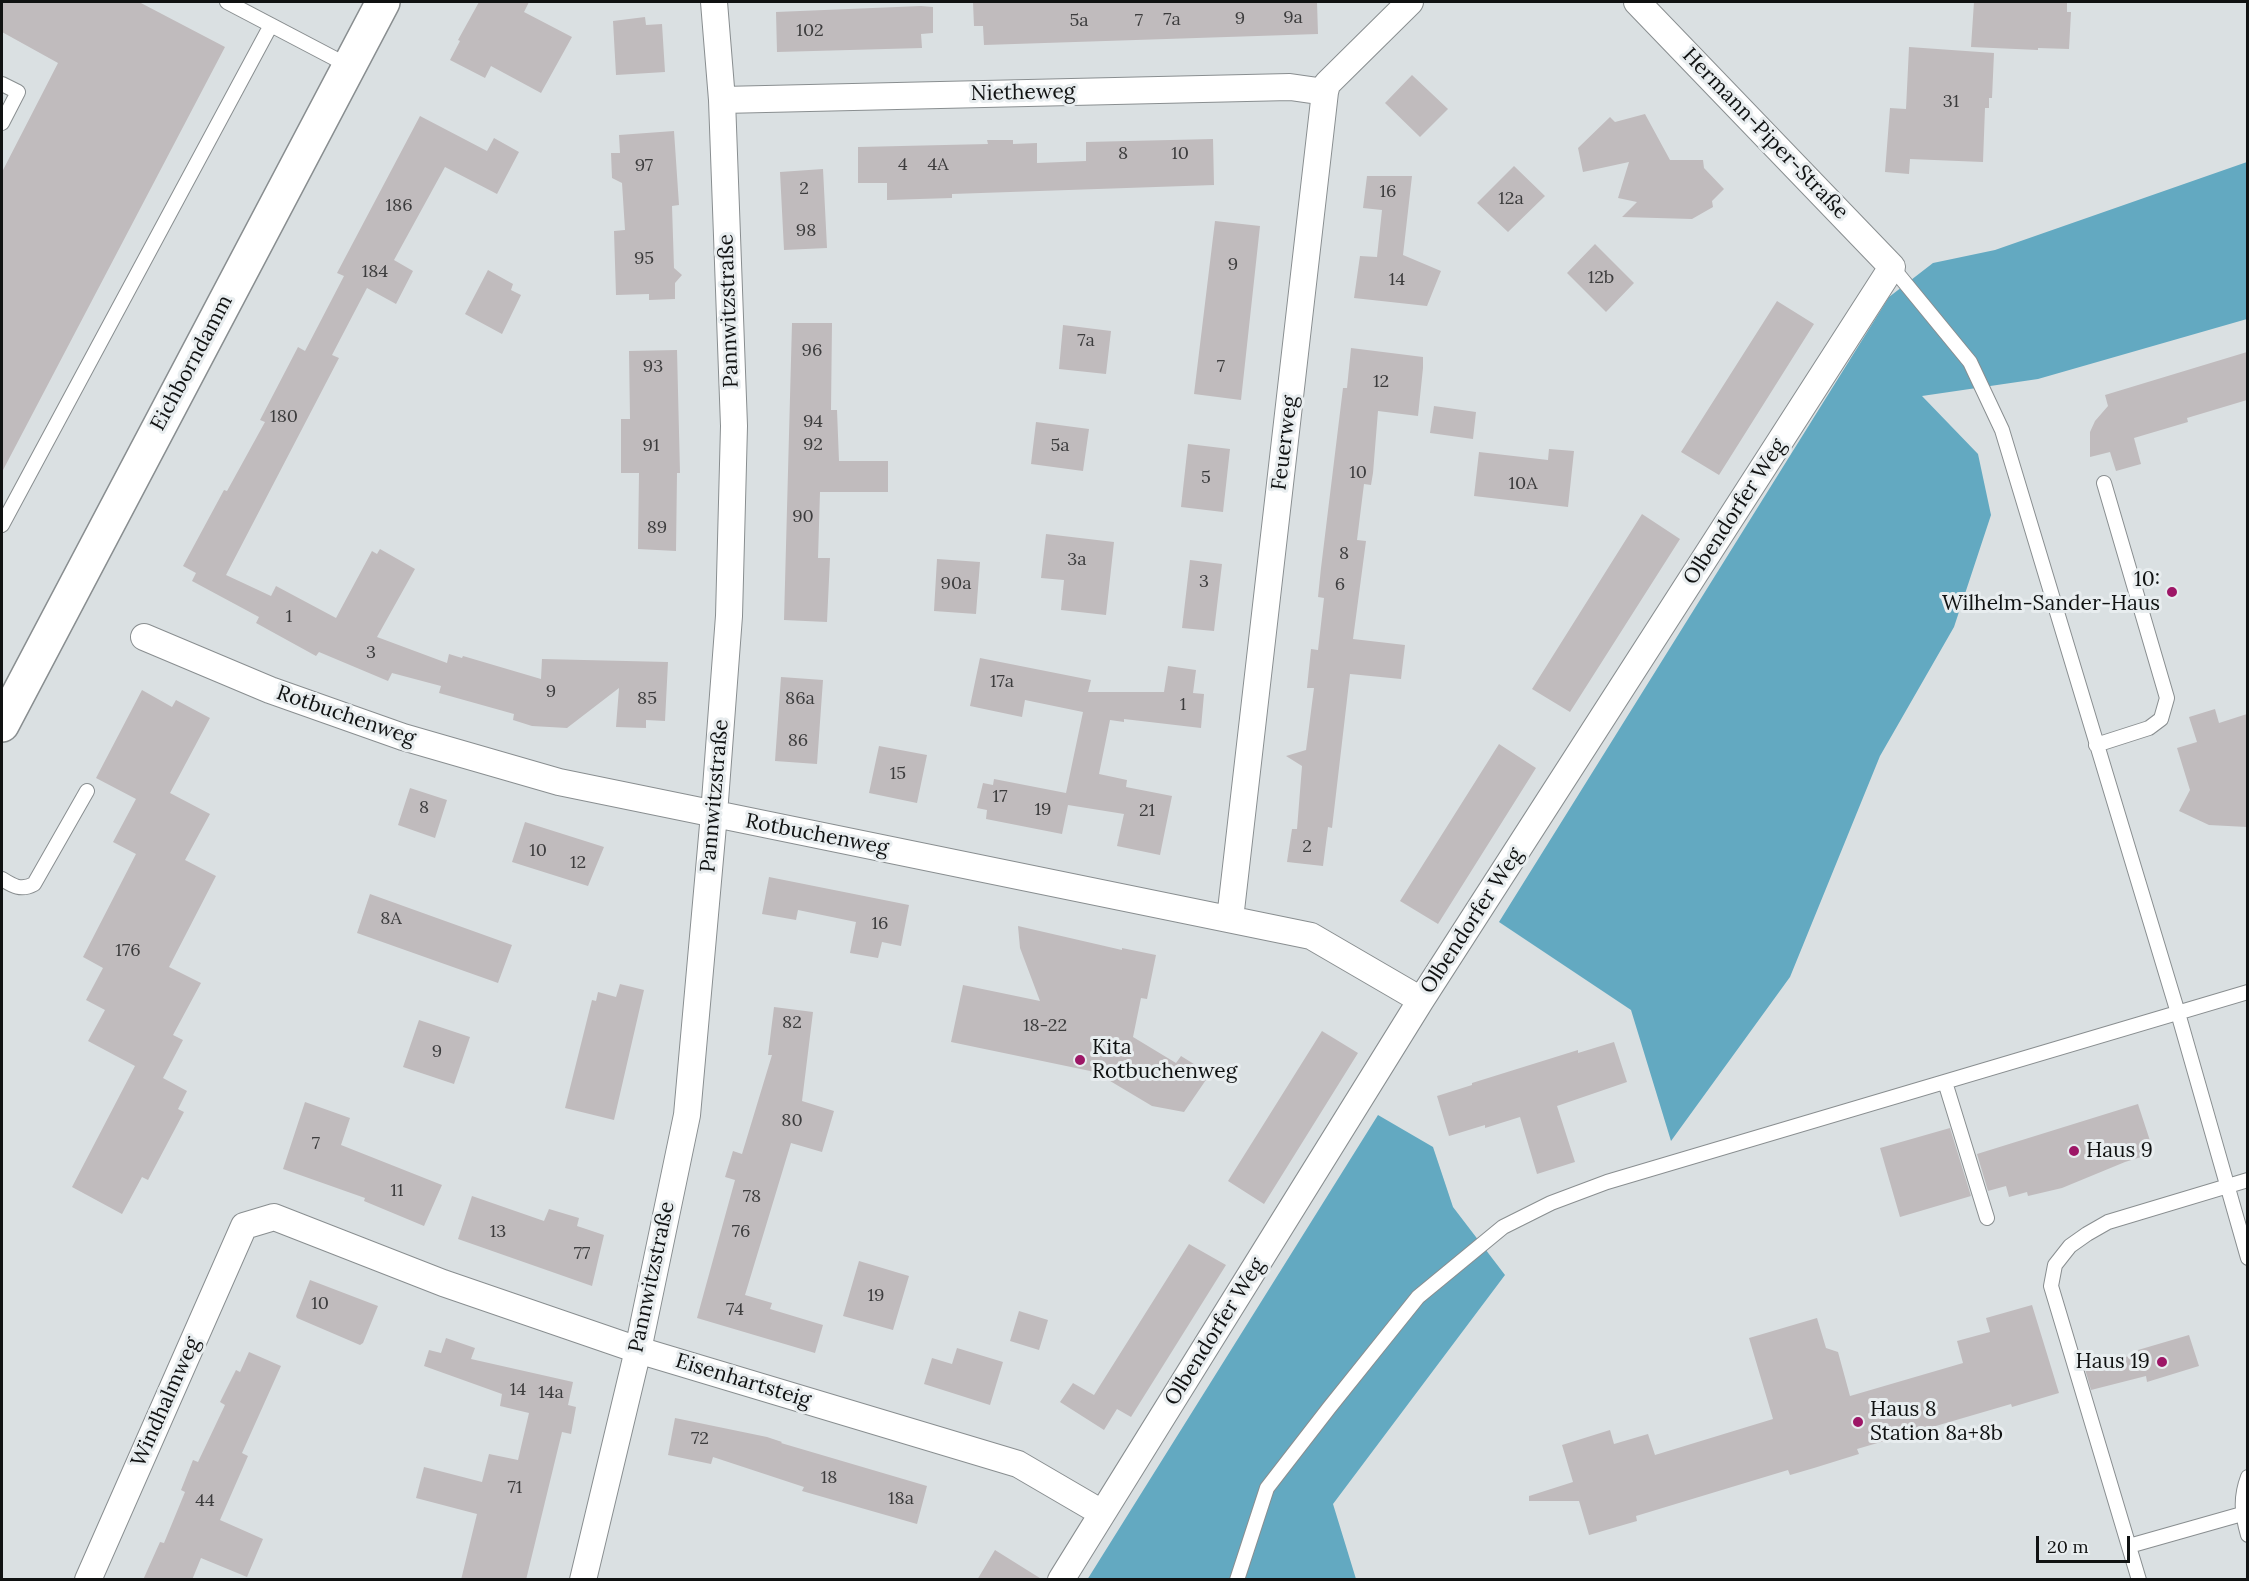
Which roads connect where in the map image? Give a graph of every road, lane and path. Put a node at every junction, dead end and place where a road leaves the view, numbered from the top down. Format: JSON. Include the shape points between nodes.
{"nodes":[{"id":1,"x":227,"y":2,"type":"edge"},
{"id":2,"x":383,"y":2,"type":"edge"},
{"id":3,"x":714,"y":2,"type":"edge"},
{"id":4,"x":1410,"y":2,"type":"edge"},
{"id":5,"x":1637,"y":2,"type":"edge"},
{"id":6,"x":271,"y":25,"type":"junction"},
{"id":7,"x":349,"y":66,"type":"junction"},
{"id":8,"x":2,"y":84,"type":"edge"},
{"id":9,"x":1325,"y":92,"type":"junction"},
{"id":10,"x":722,"y":100,"type":"junction"},
{"id":11,"x":2,"y":123,"type":"edge"},
{"id":12,"x":1892,"y":267,"type":"junction"},
{"id":13,"x":2104,"y":483,"type":"dead end"},
{"id":14,"x":2,"y":525,"type":"edge"},
{"id":15,"x":144,"y":637,"type":"dead end"},
{"id":16,"x":2,"y":724,"type":"edge"},
{"id":17,"x":2096,"y":746,"type":"junction"},
{"id":18,"x":87,"y":791,"type":"dead end"},
{"id":19,"x":714,"y":814,"type":"junction"},
{"id":20,"x":2,"y":879,"type":"edge"},
{"id":21,"x":1230,"y":919,"type":"junction"},
{"id":22,"x":2247,"y":992,"type":"edge"},
{"id":23,"x":1421,"y":1000,"type":"junction"},
{"id":24,"x":2178,"y":1013,"type":"junction"},
{"id":25,"x":1945,"y":1082,"type":"junction"},
{"id":26,"x":2247,"y":1180,"type":"edge"},
{"id":27,"x":2226,"y":1187,"type":"junction"},
{"id":28,"x":1987,"y":1218,"type":"dead end"},
{"id":29,"x":244,"y":1226,"type":"joint"},
{"id":30,"x":2247,"y":1258,"type":"edge"},
{"id":31,"x":638,"y":1350,"type":"junction"},
{"id":32,"x":2247,"y":1477,"type":"edge"},
{"id":33,"x":1102,"y":1513,"type":"junction"},
{"id":34,"x":2242,"y":1514,"type":"junction"},
{"id":35,"x":2247,"y":1535,"type":"edge"},
{"id":36,"x":2129,"y":1546,"type":"junction"},
{"id":37,"x":88,"y":1580,"type":"edge"},
{"id":38,"x":583,"y":1580,"type":"edge"},
{"id":39,"x":1061,"y":1580,"type":"edge"},
{"id":40,"x":1237,"y":1580,"type":"edge"},
{"id":41,"x":2139,"y":1580,"type":"edge"}],
"edges":[{"from":1,"to":6,"type":"lane"},
{"from":2,"to":7,"type":"main road","name":"Eichborndamm"},
{"from":3,"to":10,"type":"street","name":"Pannwitzstraße"},
{"from":4,"to":9,"type":"street","via":[[1327,84]]},
{"from":5,"to":12,"type":"street","name":"Hermann-Piper-Straße"},
{"from":6,"to":7,"type":"lane"},
{"from":6,"to":14,"type":"lane"},
{"from":7,"to":16,"type":"main road","name":"Eichborndamm"},
{"from":8,"to":11,"type":"lane","via":[[18,92]]},
{"from":9,"to":10,"type":"street","name":"Nietheweg","via":[[1290,87]]},
{"from":9,"to":21,"type":"street","name":"Feuerweg"},
{"from":10,"to":19,"type":"street","name":"Pannwitzstraße","via":[[734,426],[729,616]]},
{"from":12,"to":17,"type":"lane","via":[[1970,362],[2002,430]]},
{"from":12,"to":23,"type":"street","name":"Olbendorfer Weg"},
{"from":13,"to":17,"type":"lane","via":[[2167,698],[2161,719],[2149,728]]},
{"from":15,"to":19,"type":"street","name":"Rotbuchenweg","via":[[270,690],[403,737],[559,782]]},
{"from":17,"to":24,"type":"lane"},
{"from":18,"to":20,"type":"lane","via":[[34,885],[14,887]]},
{"from":19,"to":21,"type":"street","name":"Rotbuchenweg"},
{"from":19,"to":31,"type":"street","name":"Pannwitzstraße","via":[[687,1114]]},
{"from":21,"to":23,"type":"street","name":"Rotbuchenweg","via":[[1311,936]]},
{"from":22,"to":24,"type":"lane"},
{"from":23,"to":33,"type":"street","name":"Olbendorfer Weg"},
{"from":24,"to":25,"type":"lane"},
{"from":24,"to":27,"type":"lane"},
{"from":25,"to":28,"type":"lane"},
{"from":25,"to":40,"type":"lane","via":[[1607,1182],[1503,1227],[1418,1297],[1267,1488]]},
{"from":26,"to":27,"type":"lane"},
{"from":27,"to":30,"type":"lane"},
{"from":27,"to":36,"type":"lane","via":[[2108,1222],[2070,1246],[2055,1265],[2051,1286]]},
{"from":29,"to":31,"type":"street","name":"Eisenhartsteig","via":[[274,1217],[443,1283]]},
{"from":29,"to":37,"type":"street","name":"Windhalmweg"},
{"from":31,"to":33,"type":"street","name":"Eisenhartsteig","via":[[1018,1464]]},
{"from":31,"to":38,"type":"street","name":"Pannwitzstraße"},
{"from":32,"to":34,"type":"lane"},
{"from":33,"to":39,"type":"street","name":"Olbendorfer Weg"},
{"from":34,"to":35,"type":"lane"},
{"from":34,"to":36,"type":"lane"},
{"from":36,"to":41,"type":"lane"}]}
